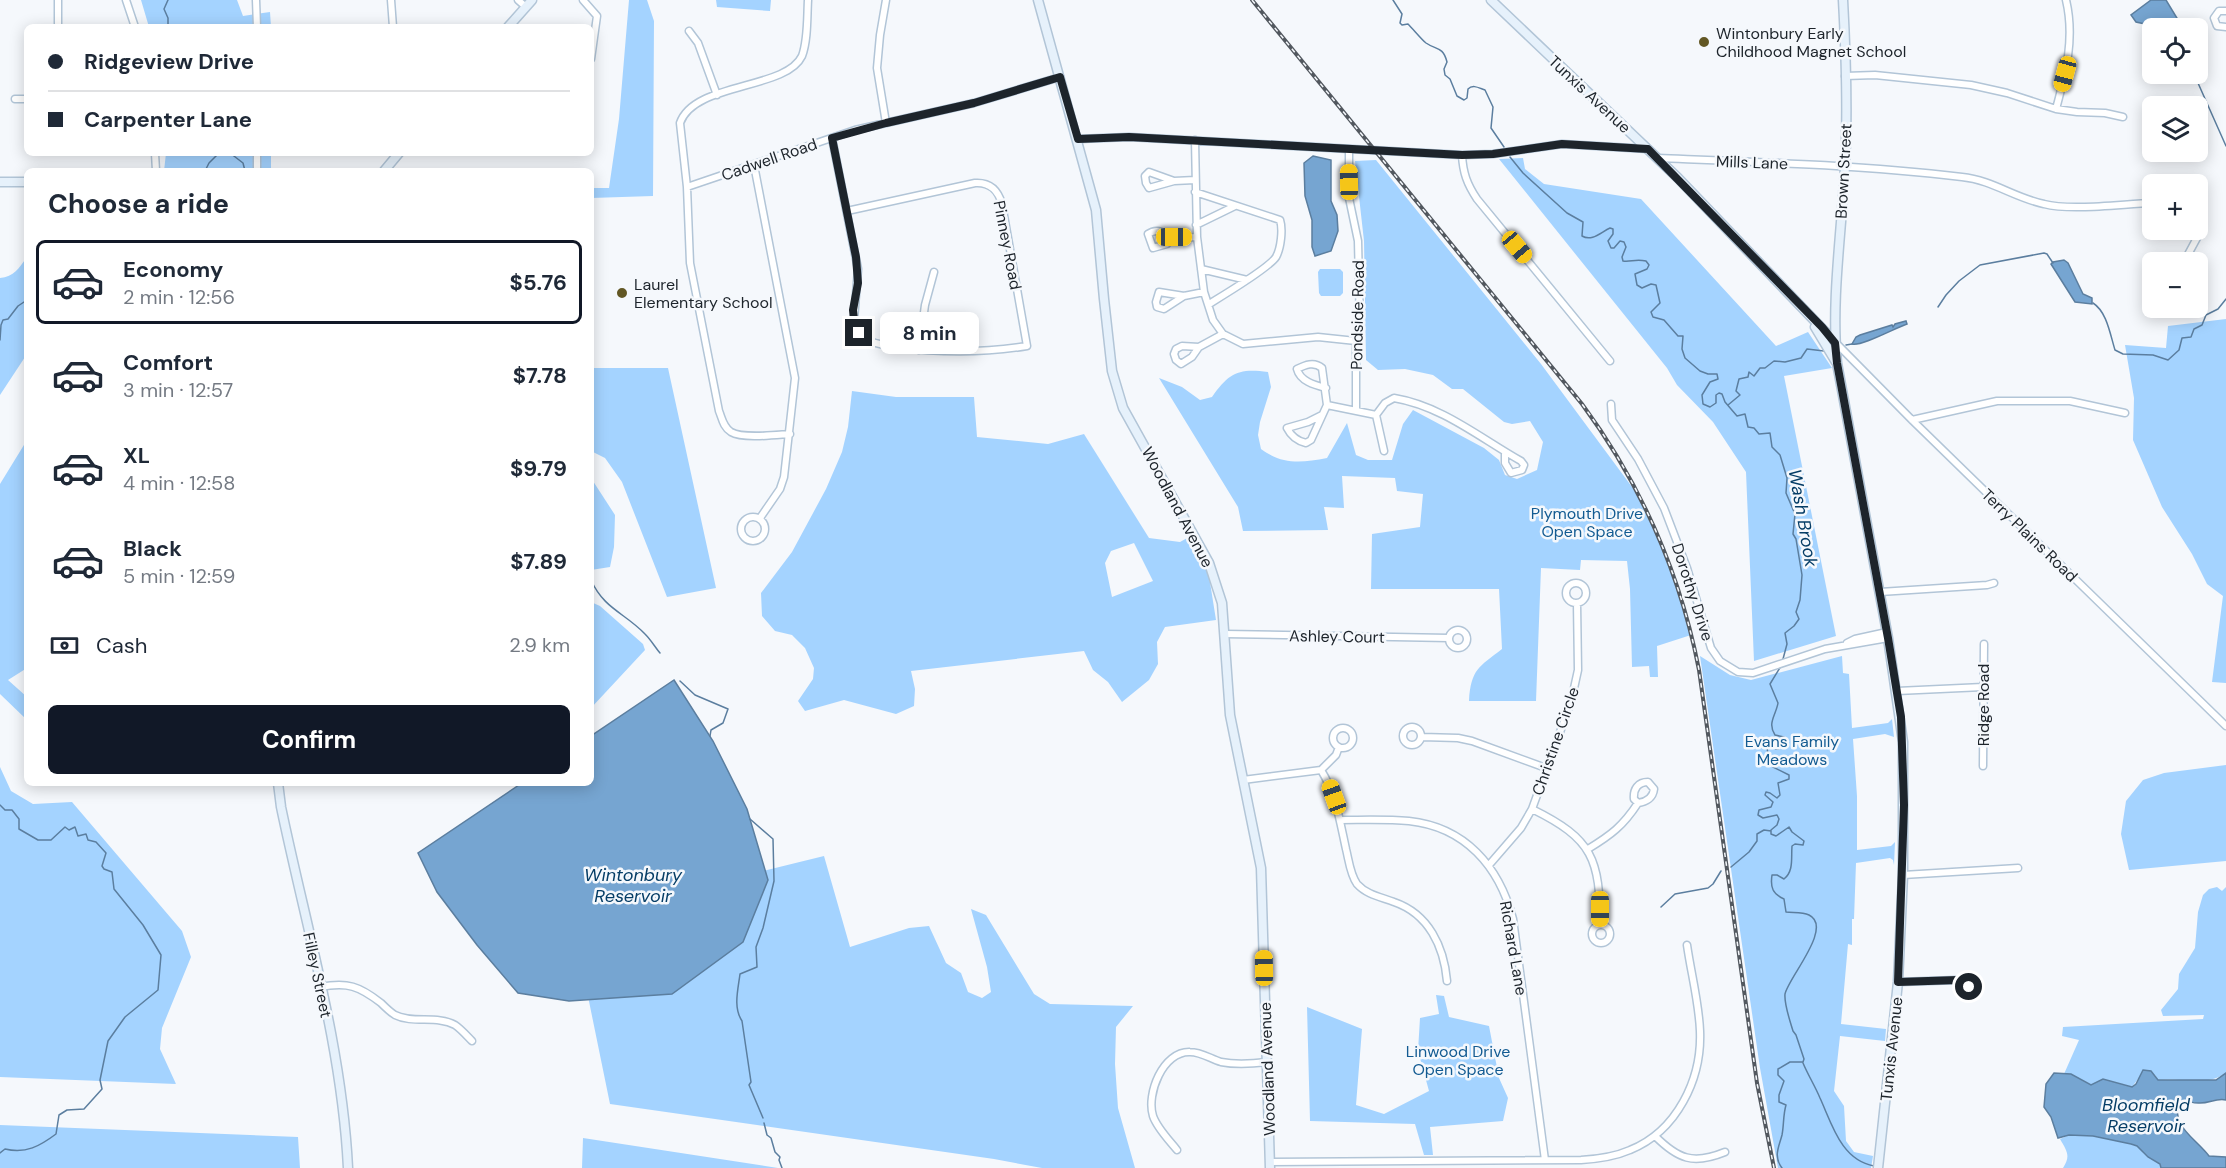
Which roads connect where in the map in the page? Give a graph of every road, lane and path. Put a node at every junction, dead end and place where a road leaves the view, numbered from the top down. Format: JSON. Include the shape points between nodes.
{"nodes":[{"id":1,"x":58,"y":0,"type":"edge"},
{"id":2,"x":126,"y":0,"type":"edge"},
{"id":3,"x":256,"y":0,"type":"edge"},
{"id":4,"x":392,"y":0,"type":"edge"},
{"id":5,"x":518,"y":0,"type":"edge"},
{"id":6,"x":532,"y":0,"type":"edge"},
{"id":7,"x":583,"y":0,"type":"edge"},
{"id":8,"x":808,"y":0,"type":"edge"},
{"id":9,"x":886,"y":0,"type":"edge"},
{"id":10,"x":1038,"y":0,"type":"edge"},
{"id":11,"x":1491,"y":0,"type":"edge"},
{"id":12,"x":1843,"y":0,"type":"edge"},
{"id":13,"x":2066,"y":0,"type":"edge"},
{"id":14,"x":526,"y":7,"type":"junction"},
{"id":15,"x":2226,"y":11,"type":"edge"},
{"id":16,"x":58,"y":24,"type":"edge"},
{"id":17,"x":134,"y":24,"type":"edge"},
{"id":18,"x":257,"y":24,"type":"edge"},
{"id":19,"x":393,"y":24,"type":"edge"},
{"id":20,"x":511,"y":24,"type":"edge"},
{"id":21,"x":2226,"y":27,"type":"edge"},
{"id":22,"x":689,"y":31,"type":"dead end"},
{"id":23,"x":594,"y":37,"type":"edge"},
{"id":24,"x":1845,"y":76,"type":"junction"},
{"id":25,"x":1060,"y":77,"type":"junction"},
{"id":26,"x":717,"y":95,"type":"junction"},
{"id":27,"x":15,"y":99,"type":"dead end"},
{"id":28,"x":24,"y":99,"type":"edge"},
{"id":29,"x":2056,"y":109,"type":"junction"},
{"id":30,"x":2123,"y":117,"type":"dead end"},
{"id":31,"x":886,"y":123,"type":"junction"},
{"id":32,"x":832,"y":138,"type":"junction"},
{"id":33,"x":1078,"y":139,"type":"junction"},
{"id":34,"x":1195,"y":140,"type":"junction"},
{"id":35,"x":1349,"y":149,"type":"junction"},
{"id":36,"x":1648,"y":149,"type":"junction"},
{"id":37,"x":1462,"y":155,"type":"junction"},
{"id":38,"x":396,"y":156,"type":"edge"},
{"id":39,"x":1658,"y":158,"type":"junction"},
{"id":40,"x":754,"y":165,"type":"junction"},
{"id":41,"x":1845,"y":166,"type":"junction"},
{"id":42,"x":386,"y":168,"type":"edge"},
{"id":43,"x":1196,"y":180,"type":"junction"},
{"id":44,"x":1174,"y":181,"type":"dead end"},
{"id":45,"x":0,"y":182,"type":"edge"},
{"id":46,"x":24,"y":182,"type":"edge"},
{"id":47,"x":687,"y":187,"type":"junction"},
{"id":48,"x":1195,"y":192,"type":"junction"},
{"id":49,"x":2142,"y":203,"type":"edge"},
{"id":50,"x":1235,"y":206,"type":"junction"},
{"id":51,"x":847,"y":212,"type":"junction"},
{"id":52,"x":1196,"y":225,"type":"junction"},
{"id":53,"x":1174,"y":237,"type":"dead end"},
{"id":54,"x":1197,"y":237,"type":"junction"},
{"id":55,"x":1201,"y":269,"type":"junction"},
{"id":56,"x":934,"y":272,"type":"dead end"},
{"id":57,"x":1247,"y":280,"type":"junction"},
{"id":58,"x":1204,"y":292,"type":"junction"},
{"id":59,"x":1184,"y":296,"type":"dead end"},
{"id":60,"x":1209,"y":304,"type":"junction"},
{"id":61,"x":1801,"y":305,"type":"junction"},
{"id":62,"x":1223,"y":334,"type":"junction"},
{"id":63,"x":1356,"y":341,"type":"junction"},
{"id":64,"x":1835,"y":343,"type":"junction"},
{"id":65,"x":1199,"y":347,"type":"dead end"},
{"id":66,"x":919,"y":350,"type":"junction"},
{"id":67,"x":1610,"y":361,"type":"dead end"},
{"id":68,"x":1837,"y":363,"type":"junction"},
{"id":69,"x":1326,"y":388,"type":"junction"},
{"id":70,"x":1611,"y":404,"type":"dead end"},
{"id":71,"x":1327,"y":405,"type":"junction"},
{"id":72,"x":1356,"y":410,"type":"junction"},
{"id":73,"x":2125,"y":413,"type":"dead end"},
{"id":74,"x":1322,"y":415,"type":"junction"},
{"id":75,"x":1376,"y":416,"type":"junction"},
{"id":76,"x":1912,"y":420,"type":"junction"},
{"id":77,"x":790,"y":434,"type":"junction"},
{"id":78,"x":1384,"y":451,"type":"dead end"},
{"id":79,"x":1505,"y":452,"type":"dead end"},
{"id":80,"x":760,"y":518,"type":"junction"},
{"id":81,"x":1994,"y":583,"type":"dead end"},
{"id":82,"x":1880,"y":592,"type":"junction"},
{"id":83,"x":1576,"y":603,"type":"dead end"},
{"id":84,"x":1225,"y":634,"type":"junction"},
{"id":85,"x":1888,"y":635,"type":"junction"},
{"id":86,"x":1449,"y":638,"type":"dead end"},
{"id":87,"x":1984,"y":644,"type":"dead end"},
{"id":88,"x":1983,"y":687,"type":"junction"},
{"id":89,"x":1897,"y":691,"type":"junction"},
{"id":90,"x":2226,"y":726,"type":"edge"},
{"id":91,"x":1422,"y":736,"type":"dead end"},
{"id":92,"x":1339,"y":747,"type":"dead end"},
{"id":93,"x":1983,"y":766,"type":"dead end"},
{"id":94,"x":1546,"y":768,"type":"junction"},
{"id":95,"x":1322,"y":770,"type":"junction"},
{"id":96,"x":1243,"y":780,"type":"junction"},
{"id":97,"x":278,"y":786,"type":"edge"},
{"id":98,"x":1638,"y":803,"type":"dead end"},
{"id":99,"x":1532,"y":809,"type":"junction"},
{"id":100,"x":1340,"y":820,"type":"junction"},
{"id":101,"x":1588,"y":849,"type":"junction"},
{"id":102,"x":1489,"y":865,"type":"junction"},
{"id":103,"x":2018,"y":868,"type":"dead end"},
{"id":104,"x":1903,"y":875,"type":"junction"},
{"id":105,"x":1600,"y":925,"type":"dead end"},
{"id":106,"x":1687,"y":945,"type":"dead end"},
{"id":107,"x":1447,"y":981,"type":"dead end"},
{"id":108,"x":1898,"y":982,"type":"junction"},
{"id":109,"x":320,"y":987,"type":"junction"},
{"id":110,"x":1973,"y":996,"type":"dead end"},
{"id":111,"x":472,"y":1041,"type":"dead end"},
{"id":112,"x":1267,"y":1062,"type":"junction"},
{"id":113,"x":1655,"y":1136,"type":"junction"},
{"id":114,"x":1177,"y":1150,"type":"dead end"},
{"id":115,"x":1725,"y":1152,"type":"dead end"},
{"id":116,"x":1545,"y":1160,"type":"junction"},
{"id":117,"x":1270,"y":1165,"type":"edge"},
{"id":118,"x":1879,"y":1166,"type":"edge"},
{"id":119,"x":348,"y":1168,"type":"edge"}],
"edges":[{"from":1,"to":16,"type":"street"},
{"from":2,"to":17,"type":"street"},
{"from":3,"to":18,"type":"street"},
{"from":4,"to":19,"type":"street"},
{"from":5,"to":14,"type":"street"},
{"from":6,"to":14,"type":"street"},
{"from":7,"to":23,"type":"street","via":[[597,16]]},
{"from":8,"to":26,"type":"street","via":[[804,49],[796,64],[782,73]]},
{"from":9,"to":31,"type":"street","via":[[877,68]]},
{"from":10,"to":25,"type":"street","name":"Woodland Avenue"},
{"from":11,"to":36,"type":"street","name":"Tunxis Avenue"},
{"from":12,"to":24,"type":"street","name":"Brown Street"},
{"from":13,"to":29,"type":"street","via":[[2070,52]]},
{"from":14,"to":20,"type":"street"},
{"from":15,"to":21,"type":"street","via":[[2219,11],[2214,18],[2217,26]]},
{"from":22,"to":26,"type":"street","via":[[698,43]]},
{"from":24,"to":29,"type":"street","via":[[1875,75],[1971,85]]},
{"from":24,"to":41,"type":"street","name":"Brown Street"},
{"from":25,"to":31,"type":"street","name":"Cadwell Road","via":[[974,103]]},
{"from":25,"to":33,"type":"street","name":"Woodland Avenue"},
{"from":26,"to":47,"type":"street","via":[[694,103],[680,123]]},
{"from":27,"to":28,"type":"street"},
{"from":29,"to":30,"type":"street"},
{"from":31,"to":32,"type":"street","name":"Cadwell Road"},
{"from":32,"to":40,"type":"street","name":"Cadwell Road"},
{"from":32,"to":51,"type":"street"},
{"from":33,"to":34,"type":"street"},
{"from":33,"to":84,"type":"street","name":"Woodland Avenue","via":[[1096,210],[1117,390],[1123,408],[1209,563],[1222,603]]},
{"from":34,"to":35,"type":"street"},
{"from":34,"to":43,"type":"street"},
{"from":35,"to":37,"type":"street"},
{"from":35,"to":63,"type":"street","name":"Pondside Road","via":[[1349,198],[1358,241],[1360,327]]},
{"from":36,"to":37,"type":"street","via":[[1562,144]]},
{"from":36,"to":39,"type":"street","name":"Tunxis Avenue"},
{"from":37,"to":67,"type":"street","via":[[1465,179],[1477,199]]},
{"from":38,"to":42,"type":"street"},
{"from":39,"to":41,"type":"street","name":"Mills Lane"},
{"from":39,"to":61,"type":"street","name":"Tunxis Avenue"},
{"from":40,"to":47,"type":"street","name":"Cadwell Road"},
{"from":40,"to":77,"type":"street","via":[[794,365]]},
{"from":41,"to":49,"type":"street","name":"Mills Lane","via":[[1977,179],[2047,205]]},
{"from":41,"to":64,"type":"street","name":"Brown Street"},
{"from":43,"to":44,"type":"street"},
{"from":43,"to":48,"type":"street"},
{"from":45,"to":46,"type":"street"},
{"from":47,"to":77,"type":"street","via":[[690,263],[724,426],[741,435]]},
{"from":48,"to":50,"type":"street"},
{"from":48,"to":52,"type":"street"},
{"from":50,"to":52,"type":"street"},
{"from":50,"to":57,"type":"street","via":[[1280,220],[1282,227],[1276,257]]},
{"from":51,"to":66,"type":"street","via":[[858,269],[853,310],[856,328],[869,341]]},
{"from":51,"to":66,"type":"street","name":"Pinney Road","via":[[975,183],[996,190],[1002,204],[1027,346],[957,353]]},
{"from":52,"to":54,"type":"street"},
{"from":53,"to":54,"type":"street"},
{"from":54,"to":55,"type":"street"},
{"from":55,"to":57,"type":"street"},
{"from":55,"to":58,"type":"street"},
{"from":56,"to":66,"type":"street"},
{"from":57,"to":60,"type":"street"},
{"from":58,"to":59,"type":"street"},
{"from":58,"to":60,"type":"street"},
{"from":60,"to":62,"type":"street","via":[[1213,320]]},
{"from":61,"to":64,"type":"street","name":"Tunxis Avenue"},
{"from":61,"to":68,"type":"street"},
{"from":62,"to":63,"type":"street","via":[[1243,344],[1318,337]]},
{"from":62,"to":65,"type":"street"},
{"from":63,"to":72,"type":"street","name":"Pondside Road"},
{"from":64,"to":68,"type":"street","name":"Tunxis Avenue"},
{"from":64,"to":76,"type":"street","name":"Terry Plains Road"},
{"from":68,"to":82,"type":"street","name":"Tunxis Avenue"},
{"from":69,"to":69,"type":"street","via":[[1318,365],[1297,369],[1305,380]]},
{"from":69,"to":71,"type":"street"},
{"from":70,"to":85,"type":"street","name":"Dorothy Drive","via":[[1612,420],[1660,499],[1688,568],[1715,655],[1725,666],[1753,673]]},
{"from":71,"to":72,"type":"street"},
{"from":71,"to":74,"type":"street"},
{"from":72,"to":75,"type":"street"},
{"from":73,"to":76,"type":"street","via":[[2070,401],[1997,401]]},
{"from":74,"to":74,"type":"street","via":[[1306,443],[1299,442],[1287,428]]},
{"from":75,"to":78,"type":"street"},
{"from":75,"to":79,"type":"street","via":[[1385,403],[1402,399],[1463,424]]},
{"from":76,"to":90,"type":"street","name":"Terry Plains Road"},
{"from":77,"to":80,"type":"street","via":[[780,489]]},
{"from":80,"to":80,"type":"street","via":[[765,525],[762,538],[746,539],[741,529],[743,522],[749,517]]},
{"from":81,"to":82,"type":"street"},
{"from":82,"to":85,"type":"street","name":"Tunxis Avenue"},
{"from":83,"to":94,"type":"street","name":"Christine Circle","via":[[1576,684]]},
{"from":84,"to":86,"type":"street","name":"Ashley Court"},
{"from":84,"to":96,"type":"street","name":"Woodland Avenue","via":[[1230,715]]},
{"from":85,"to":89,"type":"street","name":"Tunxis Avenue"},
{"from":87,"to":88,"type":"street","name":"Ridge Road"},
{"from":88,"to":89,"type":"street"},
{"from":88,"to":93,"type":"street","name":"Ridge Road"},
{"from":89,"to":104,"type":"street","name":"Tunxis Avenue","via":[[1904,768]]},
{"from":91,"to":94,"type":"street","via":[[1472,741]]},
{"from":92,"to":95,"type":"street"},
{"from":94,"to":99,"type":"street","name":"Christine Circle"},
{"from":95,"to":96,"type":"street"},
{"from":95,"to":100,"type":"street"},
{"from":96,"to":112,"type":"street","name":"Woodland Avenue","via":[[1261,868]]},
{"from":97,"to":109,"type":"street","name":"Filley Street"},
{"from":98,"to":101,"type":"street","via":[[1627,821]]},
{"from":99,"to":101,"type":"street","via":[[1558,822]]},
{"from":99,"to":102,"type":"street","name":"Christine Circle","via":[[1510,843]]},
{"from":100,"to":102,"type":"street","name":"Richard Lane","via":[[1410,821],[1439,828],[1465,843]]},
{"from":100,"to":107,"type":"street","via":[[1358,885],[1405,907],[1424,921],[1442,950]]},
{"from":101,"to":105,"type":"street","via":[[1599,878]]},
{"from":102,"to":116,"type":"street","name":"Richard Lane","via":[[1513,919]]},
{"from":103,"to":104,"type":"street"},
{"from":104,"to":108,"type":"street","name":"Tunxis Avenue"},
{"from":106,"to":113,"type":"street","via":[[1700,1031],[1698,1065],[1684,1101]]},
{"from":108,"to":110,"type":"street","via":[[1958,980],[1965,982]]},
{"from":108,"to":118,"type":"street","name":"Tunxis Avenue"},
{"from":109,"to":111,"type":"street","via":[[353,986],[395,1015],[441,1020],[455,1025]]},
{"from":109,"to":119,"type":"street","name":"Filley Street","via":[[343,1108]]},
{"from":112,"to":114,"type":"street","via":[[1235,1064],[1189,1052],[1173,1057],[1165,1065],[1152,1098],[1152,1109]]},
{"from":112,"to":117,"type":"street","name":"Woodland Avenue"},
{"from":113,"to":115,"type":"street","via":[[1679,1156],[1699,1159]]},
{"from":113,"to":116,"type":"street","via":[[1633,1149],[1602,1158]]},
{"from":116,"to":117,"type":"street"}]}
